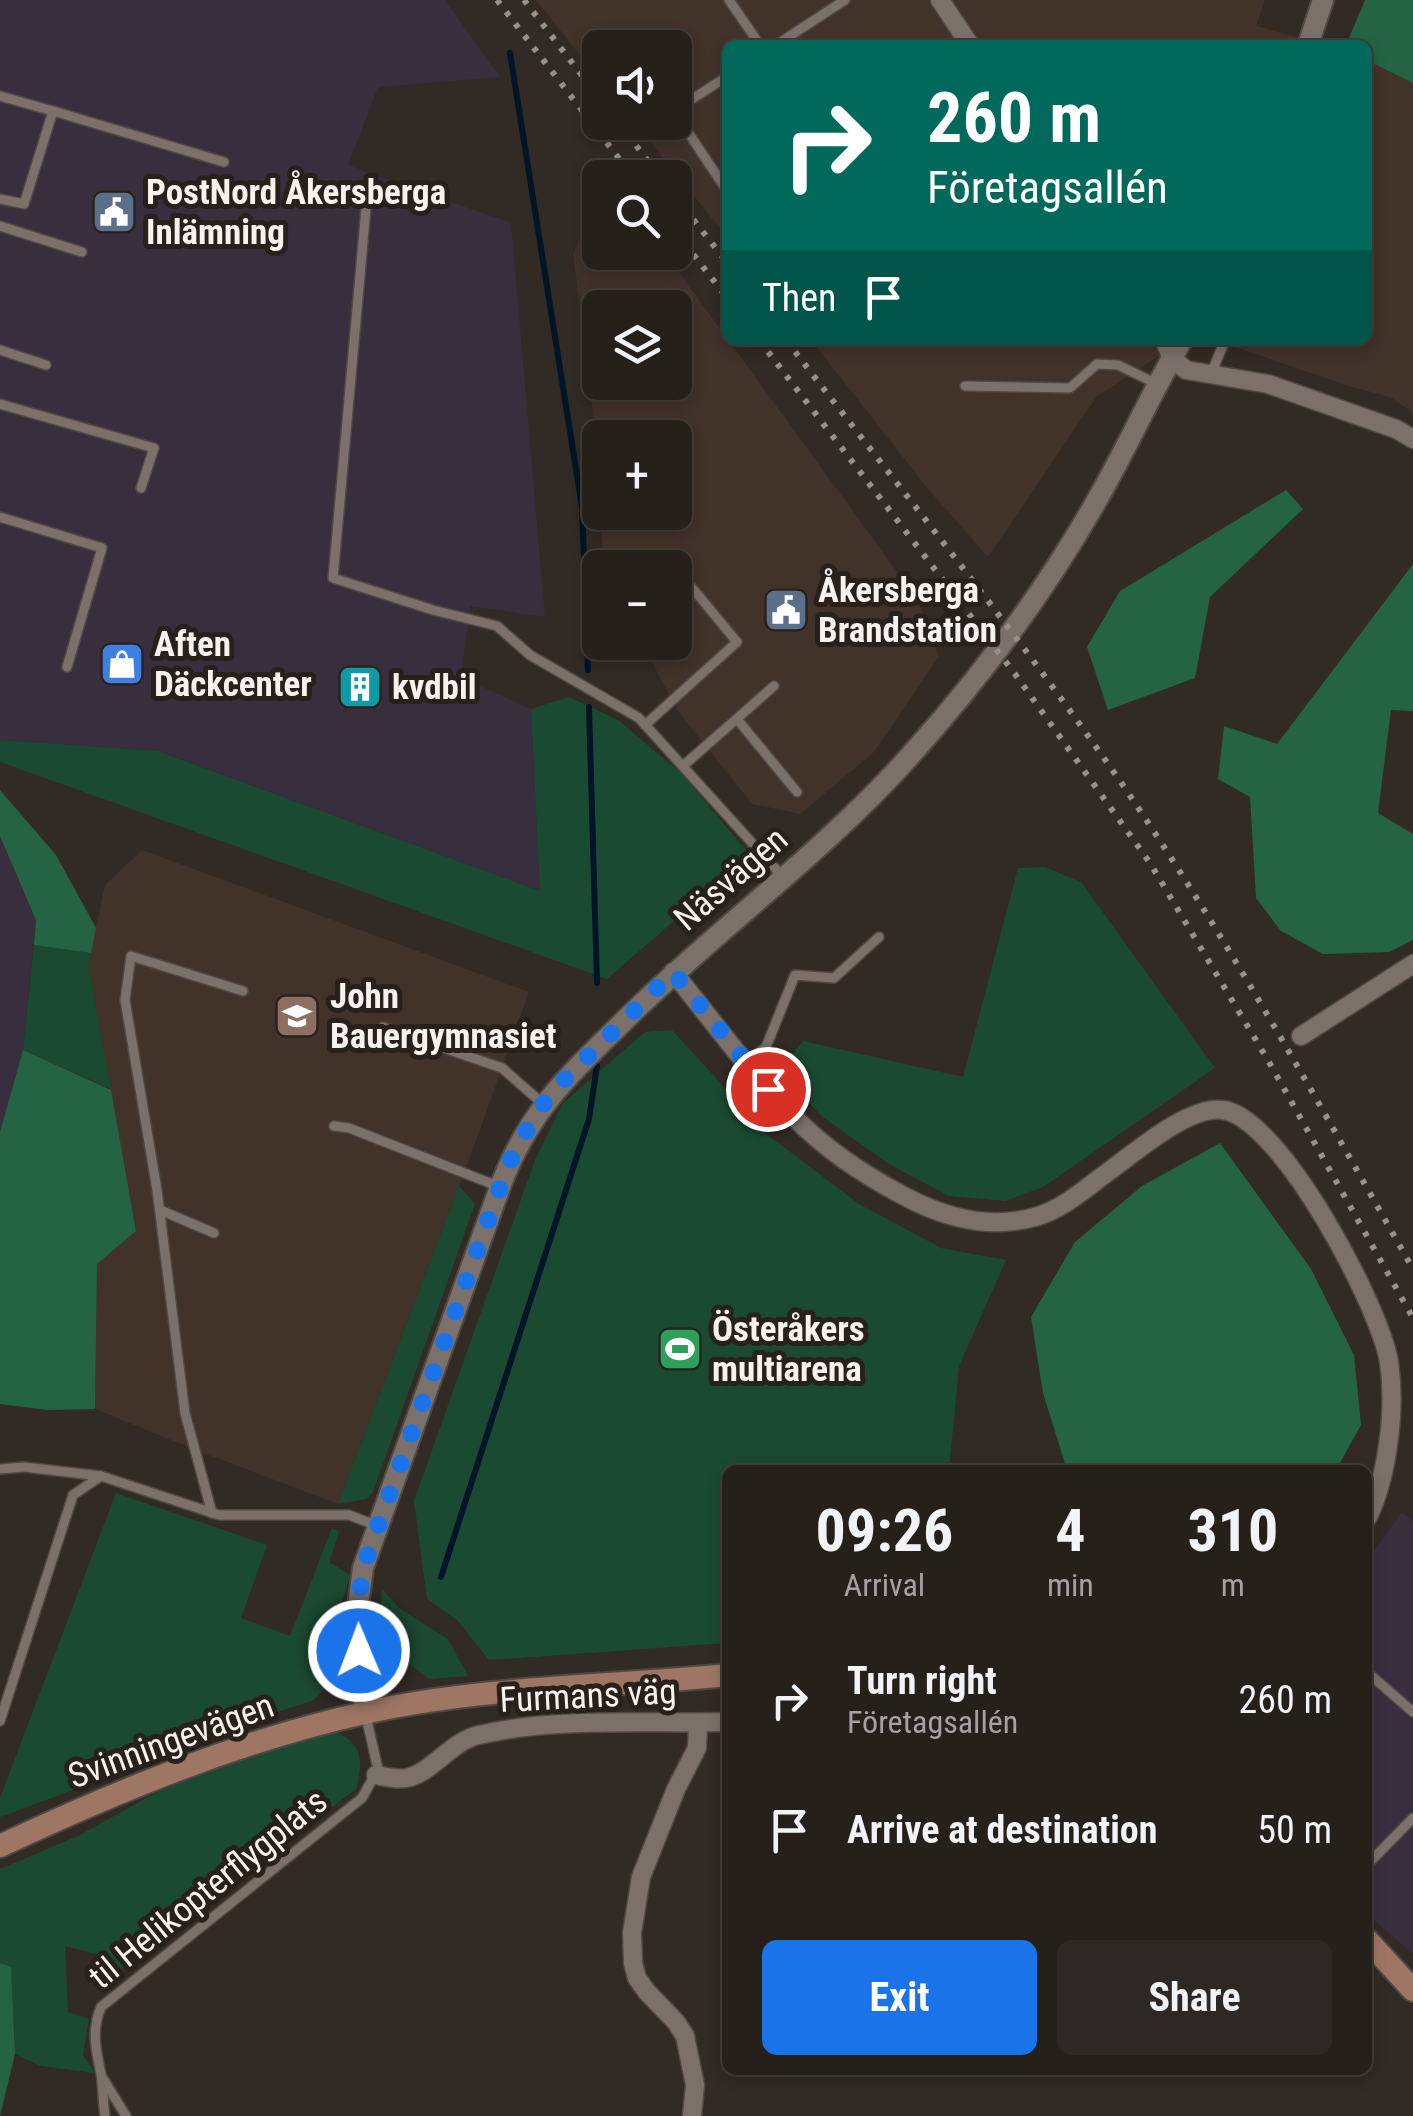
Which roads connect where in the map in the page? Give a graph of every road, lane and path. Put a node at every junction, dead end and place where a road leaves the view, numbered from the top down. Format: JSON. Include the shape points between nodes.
{"nodes":[{"id":1,"x":730,"y":0,"type":"edge"},
{"id":2,"x":845,"y":0,"type":"edge"},
{"id":3,"x":940,"y":0,"type":"edge"},
{"id":4,"x":1323,"y":0,"type":"edge"},
{"id":5,"x":757,"y":40,"type":"edge"},
{"id":6,"x":784,"y":40,"type":"edge"},
{"id":7,"x":967,"y":40,"type":"edge"},
{"id":8,"x":1310,"y":40,"type":"edge"},
{"id":9,"x":722,"y":80,"type":"edge"},
{"id":10,"x":0,"y":96,"type":"edge"},
{"id":11,"x":692,"y":100,"type":"edge"},
{"id":12,"x":53,"y":111,"type":"junction"},
{"id":13,"x":692,"y":138,"type":"edge"},
{"id":14,"x":224,"y":162,"type":"dead end"},
{"id":15,"x":722,"y":183,"type":"edge"},
{"id":16,"x":368,"y":186,"type":"dead end"},
{"id":17,"x":0,"y":199,"type":"edge"},
{"id":18,"x":0,"y":228,"type":"edge"},
{"id":19,"x":82,"y":252,"type":"dead end"},
{"id":20,"x":1223,"y":345,"type":"edge"},
{"id":21,"x":1173,"y":346,"type":"edge"},
{"id":22,"x":0,"y":350,"type":"edge"},
{"id":23,"x":46,"y":365,"type":"dead end"},
{"id":24,"x":1211,"y":374,"type":"junction"},
{"id":25,"x":1157,"y":384,"type":"junction"},
{"id":26,"x":965,"y":386,"type":"dead end"},
{"id":27,"x":0,"y":404,"type":"edge"},
{"id":28,"x":1413,"y":439,"type":"edge"},
{"id":29,"x":141,"y":488,"type":"dead end"},
{"id":30,"x":0,"y":517,"type":"edge"},
{"id":31,"x":692,"y":587,"type":"edge"},
{"id":32,"x":66,"y":667,"type":"dead end"},
{"id":33,"x":774,"y":686,"type":"dead end"},
{"id":34,"x":736,"y":719,"type":"junction"},
{"id":35,"x":645,"y":725,"type":"junction"},
{"id":36,"x":682,"y":766,"type":"junction"},
{"id":37,"x":797,"y":792,"type":"dead end"},
{"id":38,"x":784,"y":878,"type":"junction"},
{"id":39,"x":879,"y":937,"type":"dead end"},
{"id":40,"x":1413,"y":964,"type":"edge"},
{"id":41,"x":673,"y":972,"type":"junction"},
{"id":42,"x":243,"y":991,"type":"dead end"},
{"id":43,"x":383,"y":1026,"type":"dead end"},
{"id":44,"x":1300,"y":1036,"type":"dead end"},
{"id":45,"x":746,"y":1063,"type":"junction"},
{"id":46,"x":543,"y":1104,"type":"junction"},
{"id":47,"x":334,"y":1126,"type":"dead end"},
{"id":48,"x":500,"y":1187,"type":"junction"},
{"id":49,"x":160,"y":1210,"type":"junction"},
{"id":50,"x":214,"y":1232,"type":"dead end"},
{"id":51,"x":0,"y":1469,"type":"edge"},
{"id":52,"x":102,"y":1476,"type":"junction"},
{"id":53,"x":1372,"y":1504,"type":"edge"},
{"id":54,"x":212,"y":1513,"type":"junction"},
{"id":55,"x":378,"y":1526,"type":"junction"},
{"id":56,"x":722,"y":1675,"type":"edge"},
{"id":57,"x":1372,"y":1676,"type":"edge"},
{"id":58,"x":365,"y":1712,"type":"junction"},
{"id":59,"x":1413,"y":1712,"type":"edge"},
{"id":60,"x":0,"y":1722,"type":"edge"},
{"id":61,"x":722,"y":1722,"type":"edge"},
{"id":62,"x":698,"y":1723,"type":"junction"},
{"id":63,"x":376,"y":1775,"type":"junction"},
{"id":64,"x":1413,"y":1818,"type":"edge"},
{"id":65,"x":0,"y":1846,"type":"edge"},
{"id":66,"x":1372,"y":1860,"type":"edge"},
{"id":67,"x":1372,"y":1945,"type":"edge"},
{"id":68,"x":1413,"y":1990,"type":"edge"},
{"id":69,"x":101,"y":2074,"type":"junction"},
{"id":70,"x":105,"y":2116,"type":"edge"},
{"id":71,"x":126,"y":2116,"type":"edge"},
{"id":72,"x":692,"y":2116,"type":"edge"}],
"edges":[{"from":1,"to":5,"type":"lane"},
{"from":2,"to":6,"type":"lane"},
{"from":3,"to":7,"type":"street"},
{"from":4,"to":8,"type":"street"},
{"from":9,"to":11,"type":"lane"},
{"from":10,"to":12,"type":"lane"},
{"from":12,"to":14,"type":"lane"},
{"from":12,"to":17,"type":"lane","via":[[24,204]]},
{"from":13,"to":15,"type":"lane"},
{"from":16,"to":35,"type":"lane","via":[[333,578],[498,626],[530,654]]},
{"from":18,"to":19,"type":"lane"},
{"from":20,"to":24,"type":"lane"},
{"from":21,"to":24,"type":"street","via":[[1186,370]]},
{"from":21,"to":25,"type":"street","name":"Näsvägen"},
{"from":22,"to":23,"type":"lane"},
{"from":24,"to":28,"type":"street","via":[[1268,384]]},
{"from":25,"to":26,"type":"lane","via":[[1118,365],[1097,364],[1070,388]]},
{"from":25,"to":38,"type":"street","name":"Näsvägen","via":[[1097,500],[997,650],[898,770]]},
{"from":27,"to":29,"type":"lane","via":[[154,448]]},
{"from":30,"to":32,"type":"lane","via":[[102,548]]},
{"from":31,"to":35,"type":"lane","via":[[738,642]]},
{"from":33,"to":34,"type":"lane"},
{"from":34,"to":36,"type":"lane"},
{"from":34,"to":37,"type":"lane"},
{"from":35,"to":36,"type":"lane"},
{"from":36,"to":38,"type":"lane"},
{"from":38,"to":41,"type":"street","name":"Näsvägen"},
{"from":39,"to":45,"type":"lane","via":[[834,978],[795,974],[766,1047]]},
{"from":40,"to":44,"type":"street"},
{"from":41,"to":45,"type":"street"},
{"from":41,"to":46,"type":"street","name":"Näsvägen"},
{"from":42,"to":49,"type":"lane","via":[[131,956],[125,1000]]},
{"from":43,"to":46,"type":"lane","via":[[502,1068]]},
{"from":45,"to":53,"type":"street","via":[[796,1119],[855,1168],[962,1220],[1037,1217],[1200,1112],[1224,1110],[1251,1124],[1297,1176],[1335,1236],[1389,1360],[1392,1410]]},
{"from":46,"to":48,"type":"street","name":"Näsvägen"},
{"from":47,"to":48,"type":"lane"},
{"from":48,"to":55,"type":"street","name":"Näsvägen"},
{"from":49,"to":50,"type":"lane"},
{"from":49,"to":54,"type":"lane","via":[[184,1413]]},
{"from":51,"to":52,"type":"lane"},
{"from":52,"to":54,"type":"lane"},
{"from":52,"to":60,"type":"lane","via":[[73,1496]]},
{"from":54,"to":55,"type":"lane","via":[[349,1515]]},
{"from":55,"to":58,"type":"street","name":"Näsvägen","via":[[363,1568],[356,1622]]},
{"from":56,"to":58,"type":"main road","name":"Svinningevägen","via":[[484,1694]]},
{"from":57,"to":59,"type":"lane"},
{"from":58,"to":63,"type":"lane"},
{"from":58,"to":65,"type":"main road","name":"Svinningevägen","via":[[189,1766]]},
{"from":61,"to":62,"type":"street","name":"Furmans väg"},
{"from":62,"to":63,"type":"street","name":"Furmans väg","via":[[500,1731],[459,1743],[404,1779]]},
{"from":62,"to":72,"type":"street","name":"Furmans väg","via":[[697,1748],[640,1877],[632,1933],[638,1978],[684,2036],[695,2085]]},
{"from":63,"to":69,"type":"lane","name":"til Helikopterflygplats","via":[[349,1811],[100,2008],[94,2050]]},
{"from":64,"to":66,"type":"lane"},
{"from":67,"to":68,"type":"main road"},
{"from":69,"to":70,"type":"lane","name":"til Helikopterflygplats"},
{"from":69,"to":71,"type":"lane"}]}
